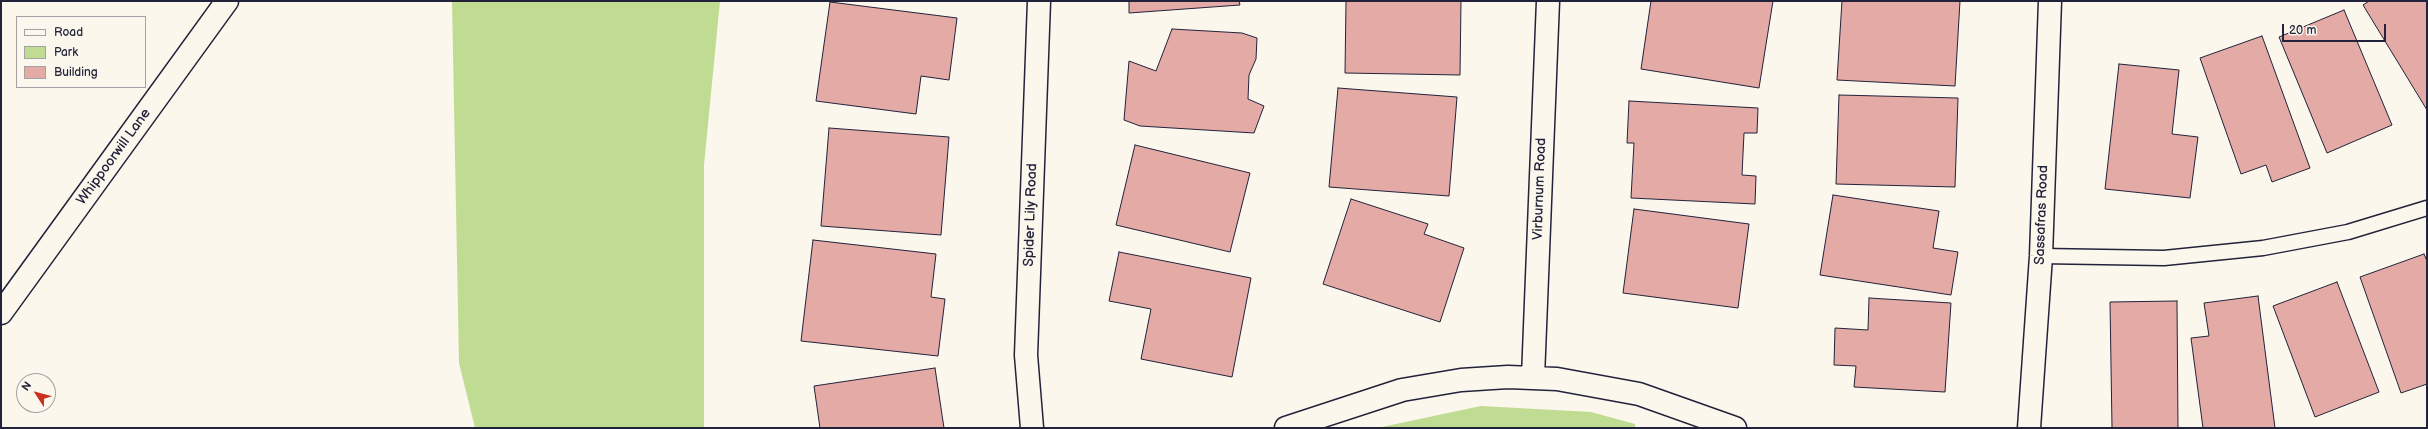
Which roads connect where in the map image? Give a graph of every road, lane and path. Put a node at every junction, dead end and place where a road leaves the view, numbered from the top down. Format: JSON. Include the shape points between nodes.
{"nodes":[{"id":1,"x":227,"y":1,"type":"edge"},
{"id":2,"x":1039,"y":1,"type":"edge"},
{"id":3,"x":1548,"y":1,"type":"edge"},
{"id":4,"x":2050,"y":1,"type":"edge"},
{"id":5,"x":2427,"y":208,"type":"edge"},
{"id":6,"x":2040,"y":256,"type":"junction"},
{"id":7,"x":1,"y":313,"type":"edge"},
{"id":8,"x":1533,"y":377,"type":"junction"},
{"id":9,"x":1032,"y":428,"type":"edge"},
{"id":10,"x":1286,"y":428,"type":"edge"},
{"id":11,"x":1735,"y":428,"type":"edge"},
{"id":12,"x":2029,"y":428,"type":"edge"}],
"edges":[{"from":1,"to":7,"type":"street","name":"Whippoorwill Lane"},
{"from":2,"to":9,"type":"street","name":"Spider Lily Road","via":[[1026,355]]},
{"from":3,"to":8,"type":"street","name":"Virburnum Road"},
{"from":4,"to":6,"type":"street","name":"Sassafras Road"},
{"from":5,"to":6,"type":"lane","via":[[2348,232],[2263,248],[2164,258]]},
{"from":6,"to":12,"type":"street","name":"Sassafras Road"},
{"from":8,"to":10,"type":"street","via":[[1460,380],[1402,390]]},
{"from":8,"to":11,"type":"street","via":[[1592,384],[1639,394]]}]}
